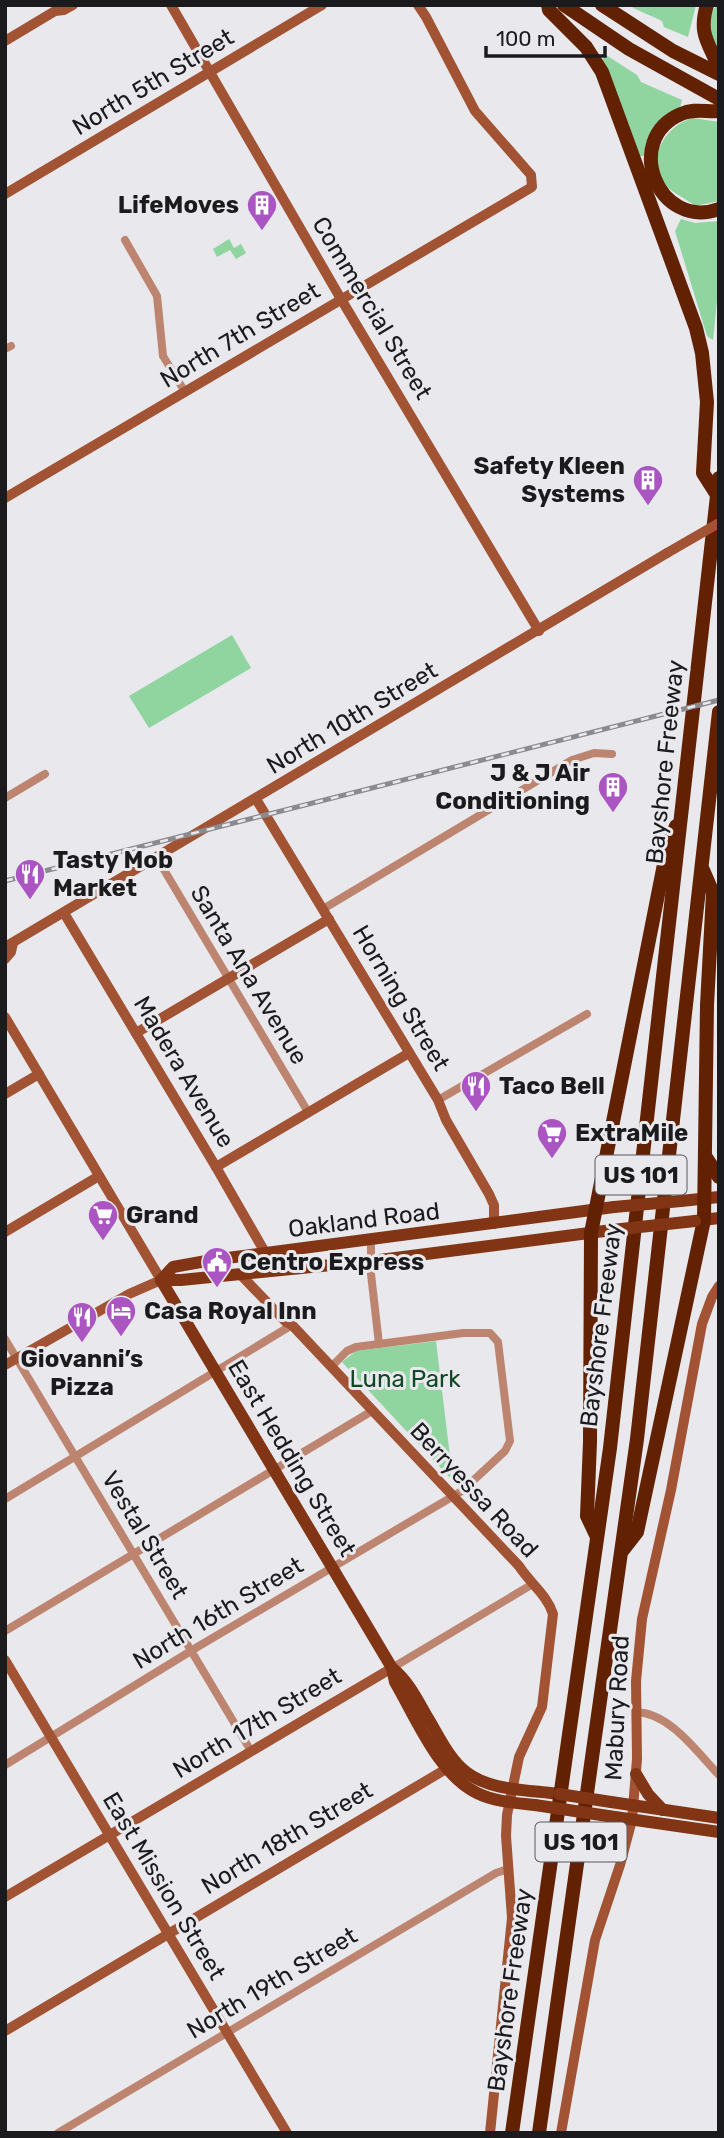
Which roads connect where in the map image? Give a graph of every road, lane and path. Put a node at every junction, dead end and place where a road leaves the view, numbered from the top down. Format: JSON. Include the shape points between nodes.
{"nodes":[{"id":1,"x":73,"y":5,"type":"edge"},
{"id":2,"x":171,"y":5,"type":"edge"},
{"id":3,"x":322,"y":5,"type":"edge"},
{"id":4,"x":418,"y":5,"type":"edge"},
{"id":5,"x":548,"y":5,"type":"edge"},
{"id":6,"x":564,"y":5,"type":"edge"},
{"id":7,"x":602,"y":5,"type":"edge"},
{"id":8,"x":707,"y":5,"type":"edge"},
{"id":9,"x":57,"y":8,"type":"edge"},
{"id":10,"x":5,"y":41,"type":"edge"},
{"id":11,"x":719,"y":68,"type":"edge"},
{"id":12,"x":209,"y":73,"type":"junction"},
{"id":13,"x":719,"y":74,"type":"edge"},
{"id":14,"x":719,"y":99,"type":"edge"},
{"id":15,"x":719,"y":111,"type":"edge"},
{"id":16,"x":5,"y":194,"type":"edge"},
{"id":17,"x":719,"y":209,"type":"edge"},
{"id":18,"x":125,"y":240,"type":"dead end"},
{"id":19,"x":341,"y":299,"type":"junction"},
{"id":20,"x":185,"y":392,"type":"junction"},
{"id":21,"x":719,"y":478,"type":"edge"},
{"id":22,"x":7,"y":494,"type":"edge"},
{"id":23,"x":717,"y":495,"type":"junction"},
{"id":24,"x":719,"y":523,"type":"edge"},
{"id":25,"x":538,"y":631,"type":"junction"},
{"id":26,"x":719,"y":712,"type":"edge"},
{"id":27,"x":612,"y":754,"type":"dead end"},
{"id":28,"x":45,"y":774,"type":"dead end"},
{"id":29,"x":5,"y":798,"type":"edge"},
{"id":30,"x":256,"y":799,"type":"junction"},
{"id":31,"x":682,"y":812,"type":"junction"},
{"id":32,"x":157,"y":858,"type":"junction"},
{"id":33,"x":702,"y":867,"type":"junction"},
{"id":34,"x":64,"y":913,"type":"junction"},
{"id":35,"x":326,"y":914,"type":"junction"},
{"id":36,"x":9,"y":945,"type":"edge"},
{"id":37,"x":5,"y":959,"type":"edge"},
{"id":38,"x":229,"y":978,"type":"junction"},
{"id":39,"x":587,"y":1014,"type":"dead end"},
{"id":40,"x":5,"y":1017,"type":"edge"},
{"id":41,"x":136,"y":1033,"type":"junction"},
{"id":42,"x":409,"y":1053,"type":"junction"},
{"id":43,"x":39,"y":1074,"type":"junction"},
{"id":44,"x":5,"y":1094,"type":"edge"},
{"id":45,"x":438,"y":1100,"type":"junction"},
{"id":46,"x":308,"y":1112,"type":"junction"},
{"id":47,"x":705,"y":1156,"type":"junction"},
{"id":48,"x":216,"y":1167,"type":"junction"},
{"id":49,"x":99,"y":1176,"type":"junction"},
{"id":50,"x":719,"y":1177,"type":"edge"},
{"id":51,"x":707,"y":1198,"type":"edge"},
{"id":52,"x":594,"y":1211,"type":"junction"},
{"id":53,"x":706,"y":1220,"type":"edge"},
{"id":54,"x":494,"y":1224,"type":"junction"},
{"id":55,"x":5,"y":1232,"type":"edge"},
{"id":56,"x":591,"y":1233,"type":"junction"},
{"id":57,"x":371,"y":1240,"type":"junction"},
{"id":58,"x":266,"y":1254,"type":"junction"},
{"id":59,"x":372,"y":1261,"type":"junction"},
{"id":60,"x":240,"y":1274,"type":"junction"},
{"id":61,"x":161,"y":1280,"type":"junction"},
{"id":62,"x":719,"y":1286,"type":"edge"},
{"id":63,"x":292,"y":1325,"type":"junction"},
{"id":64,"x":5,"y":1339,"type":"edge"},
{"id":65,"x":379,"y":1344,"type":"junction"},
{"id":66,"x":16,"y":1358,"type":"junction"},
{"id":67,"x":5,"y":1365,"type":"edge"},
{"id":68,"x":331,"y":1367,"type":"junction"},
{"id":69,"x":217,"y":1371,"type":"junction"},
{"id":70,"x":372,"y":1411,"type":"junction"},
{"id":71,"x":75,"y":1457,"type":"junction"},
{"id":72,"x":275,"y":1470,"type":"junction"},
{"id":73,"x":452,"y":1497,"type":"junction"},
{"id":74,"x":5,"y":1499,"type":"edge"},
{"id":75,"x":597,"y":1537,"type":"junction"},
{"id":76,"x":622,"y":1551,"type":"junction"},
{"id":77,"x":133,"y":1555,"type":"junction"},
{"id":78,"x":332,"y":1567,"type":"junction"},
{"id":79,"x":531,"y":1584,"type":"junction"},
{"id":80,"x":5,"y":1631,"type":"edge"},
{"id":81,"x":192,"y":1651,"type":"junction"},
{"id":82,"x":5,"y":1660,"type":"edge"},
{"id":83,"x":391,"y":1668,"type":"junction"},
{"id":84,"x":636,"y":1712,"type":"junction"},
{"id":85,"x":51,"y":1738,"type":"junction"},
{"id":86,"x":251,"y":1751,"type":"junction"},
{"id":87,"x":5,"y":1765,"type":"edge"},
{"id":88,"x":446,"y":1769,"type":"junction"},
{"id":89,"x":636,"y":1774,"type":"junction"},
{"id":90,"x":719,"y":1775,"type":"edge"},
{"id":91,"x":512,"y":1788,"type":"junction"},
{"id":92,"x":509,"y":1802,"type":"junction"},
{"id":93,"x":633,"y":1806,"type":"junction"},
{"id":94,"x":663,"y":1810,"type":"junction"},
{"id":95,"x":719,"y":1818,"type":"edge"},
{"id":96,"x":632,"y":1820,"type":"junction"},
{"id":97,"x":719,"y":1832,"type":"edge"},
{"id":98,"x":109,"y":1835,"type":"junction"},
{"id":99,"x":508,"y":1869,"type":"junction"},
{"id":100,"x":5,"y":1897,"type":"edge"},
{"id":101,"x":168,"y":1934,"type":"junction"},
{"id":102,"x":5,"y":2031,"type":"edge"},
{"id":103,"x":227,"y":2032,"type":"junction"},
{"id":104,"x":285,"y":2132,"type":"edge"},
{"id":105,"x":58,"y":2133,"type":"edge"},
{"id":106,"x":490,"y":2133,"type":"edge"},
{"id":107,"x":512,"y":2133,"type":"edge"},
{"id":108,"x":539,"y":2133,"type":"edge"},
{"id":109,"x":561,"y":2133,"type":"edge"}],
"edges":[{"from":1,"to":9,"type":"street"},
{"from":2,"to":12,"type":"street","name":"Commercial Street"},
{"from":3,"to":12,"type":"street","name":"North 5th Street"},
{"from":4,"to":19,"type":"street","name":"North 7th Street","via":[[475,111],[531,175],[532,187]]},
{"from":5,"to":23,"type":"highway","via":[[602,72],[689,307],[702,353],[707,402],[703,472]]},
{"from":6,"to":14,"type":"highway","via":[[629,49]]},
{"from":7,"to":13,"type":"highway","via":[[673,51]]},
{"from":8,"to":11,"type":"highway","via":[[704,36]]},
{"from":9,"to":10,"type":"street"},
{"from":12,"to":16,"type":"street","name":"North 5th Street"},
{"from":12,"to":19,"type":"street","name":"Commercial Street"},
{"from":15,"to":17,"type":"highway","via":[[696,110],[671,118],[653,144],[650,161],[654,178],[672,203],[697,212]]},
{"from":18,"to":20,"type":"street","via":[[157,296],[163,356]]},
{"from":19,"to":20,"type":"street","name":"North 7th Street"},
{"from":19,"to":25,"type":"street","name":"Commercial Street"},
{"from":20,"to":22,"type":"street","name":"North 7th Street"},
{"from":21,"to":23,"type":"highway","name":"Bayshore Freeway","number":"US 101"},
{"from":23,"to":31,"type":"highway","name":"Bayshore Freeway","number":"US 101"},
{"from":24,"to":25,"type":"street","name":"North 10th Street","bridge":true},
{"from":25,"to":30,"type":"street","name":"North 10th Street"},
{"from":26,"to":33,"type":"highway","name":"Bayshore Freeway","number":"US 101"},
{"from":27,"to":35,"type":"street","via":[[594,753],[572,761]]},
{"from":28,"to":29,"type":"street"},
{"from":30,"to":32,"type":"street","name":"North 10th Street"},
{"from":30,"to":35,"type":"street","name":"Horning Street"},
{"from":31,"to":52,"type":"highway","via":[[668,844]]},
{"from":31,"to":75,"type":"highway","name":"Bayshore Freeway","number":"US 101"},
{"from":32,"to":34,"type":"street","name":"North 10th Street"},
{"from":32,"to":38,"type":"street","name":"Santa Ana Avenue"},
{"from":33,"to":47,"type":"highway","via":[[713,893]]},
{"from":33,"to":76,"type":"highway","name":"Bayshore Freeway","number":"US 101"},
{"from":34,"to":36,"type":"street","name":"North 10th Street"},
{"from":34,"to":41,"type":"street","name":"Madera Avenue"},
{"from":35,"to":38,"type":"street"},
{"from":35,"to":42,"type":"street","name":"Horning Street"},
{"from":36,"to":37,"type":"street","via":[[11,951]]},
{"from":38,"to":41,"type":"street"},
{"from":38,"to":46,"type":"street","name":"Santa Ana Avenue"},
{"from":39,"to":45,"type":"street"},
{"from":40,"to":43,"type":"street","name":"East Hedding Street"},
{"from":41,"to":48,"type":"street","name":"Madera Avenue"},
{"from":42,"to":45,"type":"street","name":"Horning Street"},
{"from":42,"to":46,"type":"street"},
{"from":43,"to":44,"type":"street"},
{"from":43,"to":49,"type":"street","name":"East Hedding Street"},
{"from":45,"to":54,"type":"street","name":"Horning Street","via":[[494,1205]]},
{"from":46,"to":48,"type":"street"},
{"from":47,"to":50,"type":"highway"},
{"from":47,"to":51,"type":"highway"},
{"from":48,"to":58,"type":"street","name":"Madera Avenue"},
{"from":49,"to":55,"type":"street"},
{"from":49,"to":61,"type":"street","name":"East Hedding Street"},
{"from":51,"to":52,"type":"main road","name":"Oakland Road","bridge":true},
{"from":51,"to":53,"type":"highway"},
{"from":52,"to":54,"type":"main road","name":"Oakland Road"},
{"from":52,"to":56,"type":"highway"},
{"from":53,"to":56,"type":"main road","name":"Oakland Road","bridge":true},
{"from":53,"to":76,"type":"highway","via":[[636,1532]]},
{"from":54,"to":57,"type":"main road","name":"Oakland Road"},
{"from":56,"to":59,"type":"main road","name":"Oakland Road"},
{"from":56,"to":75,"type":"highway","via":[[587,1516]]},
{"from":57,"to":58,"type":"main road","name":"Oakland Road"},
{"from":57,"to":59,"type":"street"},
{"from":58,"to":61,"type":"main road","name":"Oakland Road","via":[[173,1267]]},
{"from":59,"to":60,"type":"main road","name":"Oakland Road"},
{"from":59,"to":65,"type":"street"},
{"from":60,"to":61,"type":"main road","name":"Oakland Road"},
{"from":60,"to":63,"type":"street","name":"Berryessa Road"},
{"from":61,"to":66,"type":"street"},
{"from":61,"to":69,"type":"main road","name":"East Hedding Street"},
{"from":62,"to":84,"type":"street","name":"Mabury Road","via":[[702,1324],[642,1619]]},
{"from":63,"to":68,"type":"street","name":"Berryessa Road"},
{"from":63,"to":69,"type":"street"},
{"from":64,"to":66,"type":"street","name":"Vestal Street"},
{"from":65,"to":68,"type":"street","via":[[347,1351]]},
{"from":65,"to":73,"type":"street","name":"North 16th Street","via":[[485,1332],[498,1342],[510,1441],[505,1451]]},
{"from":66,"to":67,"type":"street"},
{"from":66,"to":71,"type":"street","name":"Vestal Street"},
{"from":68,"to":70,"type":"street","name":"Berryessa Road"},
{"from":69,"to":71,"type":"street"},
{"from":69,"to":72,"type":"main road","name":"East Hedding Street"},
{"from":70,"to":72,"type":"street"},
{"from":70,"to":73,"type":"street","name":"Berryessa Road"},
{"from":71,"to":74,"type":"street"},
{"from":71,"to":77,"type":"street","name":"Vestal Street"},
{"from":72,"to":77,"type":"street"},
{"from":72,"to":78,"type":"main road","name":"East Hedding Street"},
{"from":73,"to":78,"type":"street","name":"North 16th Street"},
{"from":73,"to":79,"type":"street","name":"Berryessa Road"},
{"from":75,"to":107,"type":"highway","name":"Bayshore Freeway","number":"US 101"},
{"from":76,"to":108,"type":"highway","name":"Bayshore Freeway","number":"US 101"},
{"from":77,"to":80,"type":"street"},
{"from":77,"to":81,"type":"street","name":"Vestal Street"},
{"from":78,"to":81,"type":"street","name":"North 16th Street"},
{"from":78,"to":83,"type":"main road","name":"East Hedding Street"},
{"from":79,"to":83,"type":"street","name":"North 17th Street"},
{"from":79,"to":91,"type":"street","name":"Berryessa Road","via":[[548,1600],[553,1631],[542,1707],[519,1757]]},
{"from":81,"to":85,"type":"street","name":"North 16th Street"},
{"from":81,"to":86,"type":"street","name":"Vestal Street"},
{"from":82,"to":85,"type":"street","name":"East Mission Street"},
{"from":83,"to":86,"type":"street","name":"North 17th Street"},
{"from":83,"to":88,"type":"main road","name":"East Hedding Street"},
{"from":83,"to":91,"type":"main road","name":"East Hedding Street","via":[[405,1679],[458,1765],[480,1780]]},
{"from":84,"to":89,"type":"street","name":"Mabury Road"},
{"from":84,"to":90,"type":"street","via":[[667,1723]]},
{"from":85,"to":87,"type":"street","name":"North 16th Street"},
{"from":85,"to":98,"type":"street","name":"East Mission Street"},
{"from":86,"to":98,"type":"street","name":"North 17th Street"},
{"from":88,"to":92,"type":"main road","name":"East Hedding Street","via":[[475,1792]]},
{"from":88,"to":101,"type":"street","name":"North 18th Street"},
{"from":89,"to":93,"type":"street","name":"Mabury Road"},
{"from":89,"to":94,"type":"main road"},
{"from":91,"to":92,"type":"street","name":"Berryessa Road"},
{"from":91,"to":93,"type":"main road","name":"East Hedding Street","bridge":true},
{"from":92,"to":96,"type":"main road","name":"East Hedding Street","bridge":true},
{"from":92,"to":99,"type":"street","name":"Berryessa Road"},
{"from":93,"to":94,"type":"main road"},
{"from":93,"to":96,"type":"street","name":"Mabury Road"},
{"from":94,"to":95,"type":"main road"},
{"from":96,"to":97,"type":"main road"},
{"from":96,"to":109,"type":"street","name":"Mabury Road","via":[[595,1940]]},
{"from":98,"to":100,"type":"street","name":"North 17th Street"},
{"from":98,"to":101,"type":"street","name":"East Mission Street"},
{"from":99,"to":103,"type":"street","name":"North 19th Street"},
{"from":99,"to":106,"type":"street","name":"Berryessa Road","via":[[512,1918]]},
{"from":101,"to":102,"type":"street","name":"North 18th Street"},
{"from":101,"to":103,"type":"street","name":"East Mission Street"},
{"from":103,"to":104,"type":"street","name":"East Mission Street"},
{"from":103,"to":105,"type":"street","name":"North 19th Street"}]}
